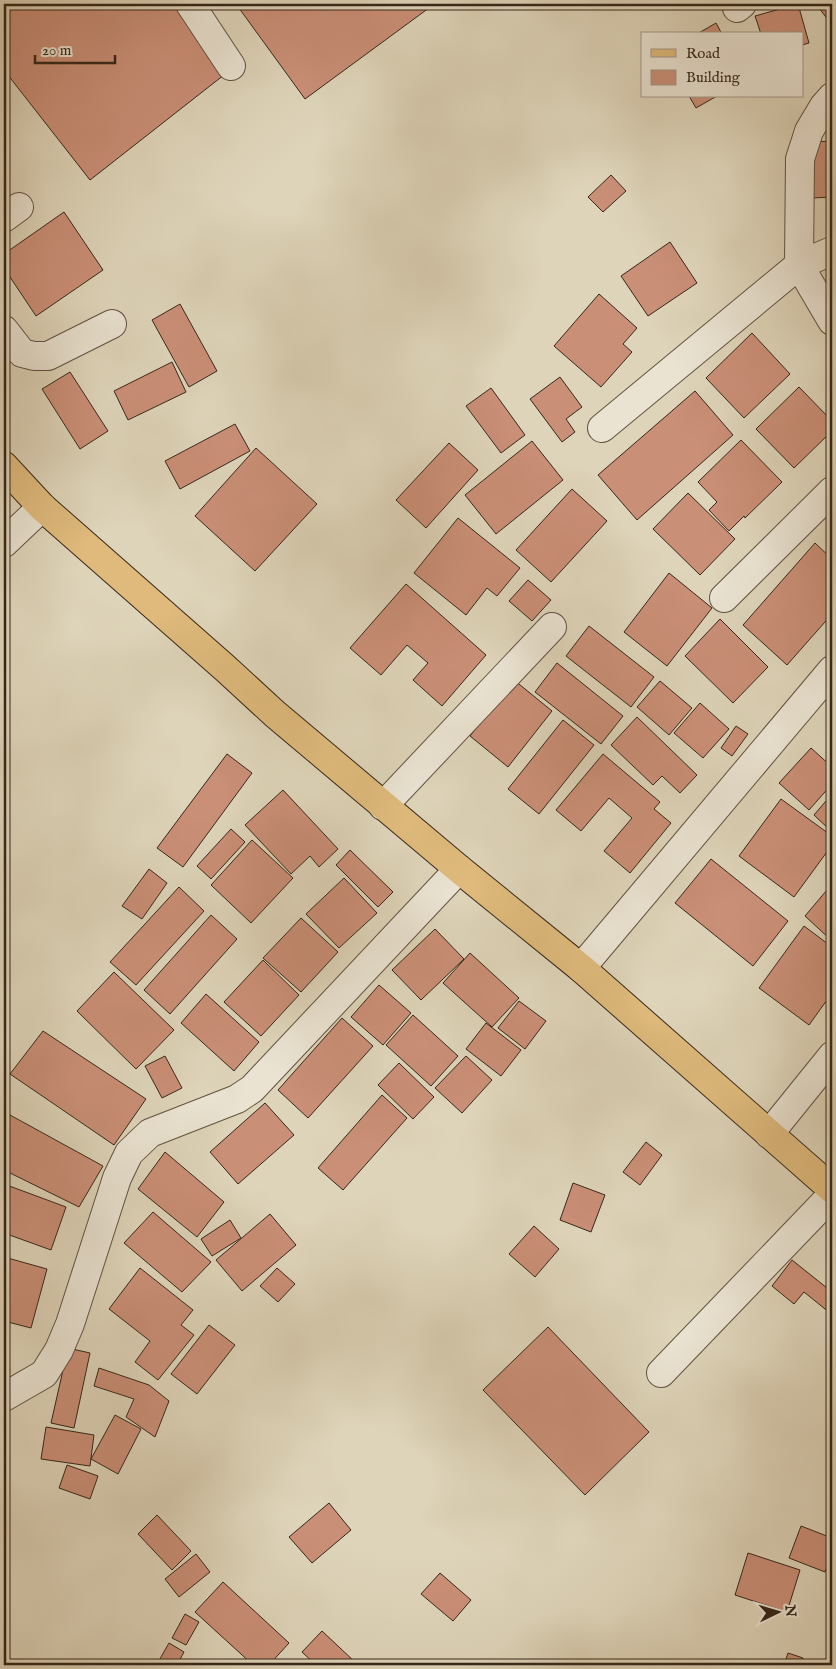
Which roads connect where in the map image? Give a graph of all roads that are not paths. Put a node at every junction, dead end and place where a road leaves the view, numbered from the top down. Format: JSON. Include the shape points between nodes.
{"nodes":[{"id":1,"x":190,"y":4,"type":"edge"},
{"id":2,"x":232,"y":66,"type":"dead end"},
{"id":3,"x":832,"y":97,"type":"edge"},
{"id":4,"x":832,"y":251,"type":"edge"},
{"id":5,"x":799,"y":264,"type":"junction"},
{"id":6,"x":832,"y":321,"type":"edge"},
{"id":7,"x":112,"y":324,"type":"dead end"},
{"id":8,"x":4,"y":330,"type":"edge"},
{"id":9,"x":602,"y":428,"type":"dead end"},
{"id":10,"x":4,"y":466,"type":"edge"},
{"id":11,"x":832,"y":491,"type":"edge"},
{"id":12,"x":42,"y":507,"type":"junction"},
{"id":13,"x":4,"y":543,"type":"edge"},
{"id":14,"x":724,"y":598,"type":"dead end"},
{"id":15,"x":552,"y":627,"type":"dead end"},
{"id":16,"x":832,"y":670,"type":"edge"},
{"id":17,"x":382,"y":806,"type":"junction"},
{"id":18,"x":459,"y":870,"type":"junction"},
{"id":19,"x":581,"y":968,"type":"junction"},
{"id":20,"x":832,"y":1056,"type":"edge"},
{"id":21,"x":770,"y":1134,"type":"junction"},
{"id":22,"x":832,"y":1189,"type":"edge"},
{"id":23,"x":832,"y":1195,"type":"edge"},
{"id":24,"x":661,"y":1373,"type":"dead end"},
{"id":25,"x":4,"y":1397,"type":"edge"}],
"edges":[{"from":1,"to":2,"type":"street"},
{"from":3,"to":5,"type":"street","via":[[809,131],[800,159]]},
{"from":4,"to":5,"type":"street"},
{"from":5,"to":6,"type":"street"},
{"from":5,"to":9,"type":"street"},
{"from":7,"to":8,"type":"street","via":[[48,356],[22,352]]},
{"from":10,"to":12,"type":"main road"},
{"from":11,"to":14,"type":"street"},
{"from":12,"to":13,"type":"street"},
{"from":12,"to":17,"type":"main road"},
{"from":15,"to":17,"type":"street"},
{"from":16,"to":19,"type":"street"},
{"from":17,"to":18,"type":"main road"},
{"from":18,"to":19,"type":"main road"},
{"from":18,"to":25,"type":"street","via":[[252,1089],[237,1099],[150,1133],[129,1153],[117,1178],[59,1350],[44,1374]]},
{"from":19,"to":21,"type":"main road"},
{"from":20,"to":21,"type":"street"},
{"from":21,"to":22,"type":"main road"},
{"from":23,"to":24,"type":"street"}]}
